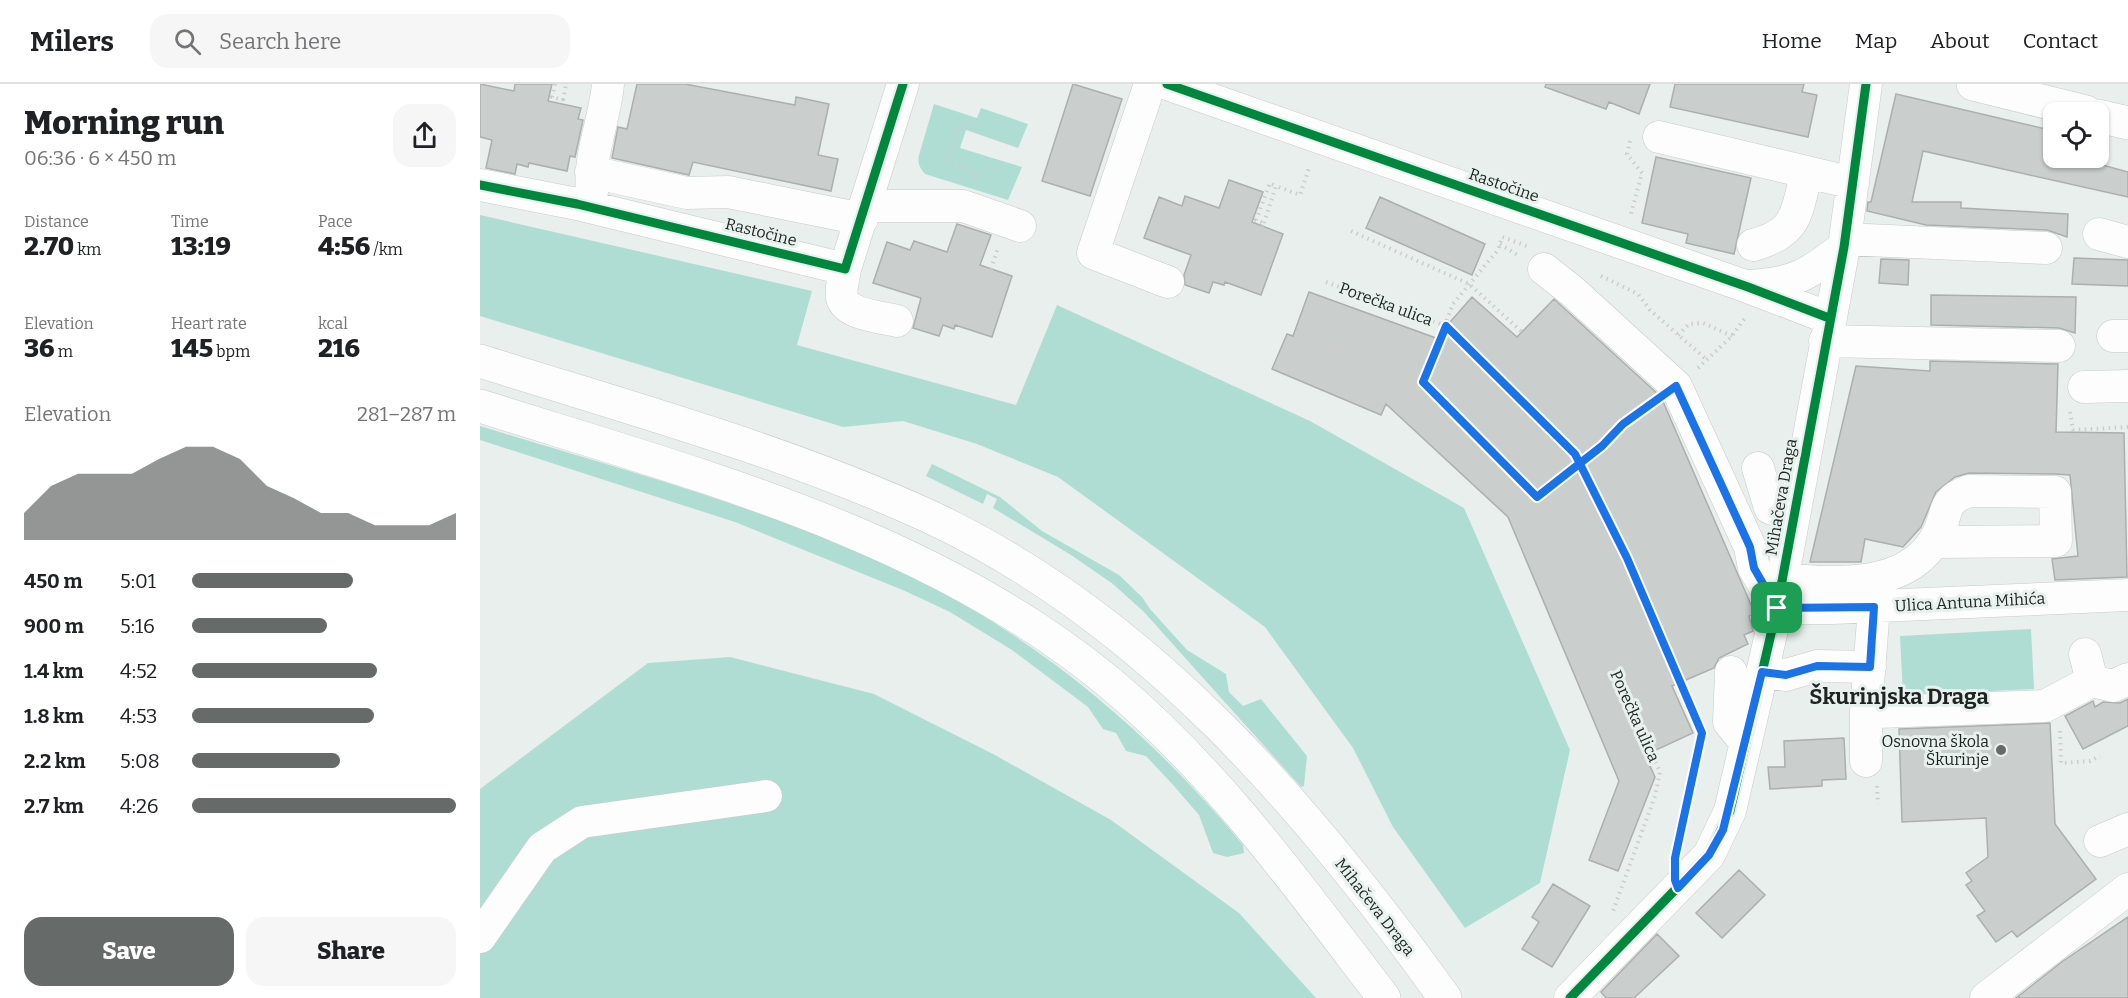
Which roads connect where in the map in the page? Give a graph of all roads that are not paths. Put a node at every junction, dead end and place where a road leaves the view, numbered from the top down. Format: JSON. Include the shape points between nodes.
{"nodes":[{"id":1,"x":608,"y":84,"type":"edge"},
{"id":2,"x":903,"y":84,"type":"edge"},
{"id":3,"x":1150,"y":84,"type":"edge"},
{"id":4,"x":1167,"y":84,"type":"edge"},
{"id":5,"x":1866,"y":84,"type":"edge"},
{"id":6,"x":1973,"y":84,"type":"edge"},
{"id":7,"x":2046,"y":102,"type":"edge"},
{"id":8,"x":2109,"y":119,"type":"edge"},
{"id":9,"x":2128,"y":123,"type":"edge"},
{"id":10,"x":1659,"y":137,"type":"dead end"},
{"id":11,"x":591,"y":172,"type":"junction"},
{"id":12,"x":1807,"y":172,"type":"junction"},
{"id":13,"x":1853,"y":183,"type":"junction"},
{"id":14,"x":480,"y":185,"type":"edge"},
{"id":15,"x":597,"y":208,"type":"junction"},
{"id":16,"x":864,"y":213,"type":"junction"},
{"id":17,"x":1010,"y":234,"type":"road end"},
{"id":18,"x":1844,"y":243,"type":"junction"},
{"id":19,"x":1753,"y":245,"type":"dead end"},
{"id":20,"x":2046,"y":248,"type":"dead end"},
{"id":21,"x":1544,"y":268,"type":"dead end"},
{"id":22,"x":845,"y":269,"type":"junction"},
{"id":23,"x":1168,"y":282,"type":"dead end"},
{"id":24,"x":1748,"y":287,"type":"junction"},
{"id":25,"x":897,"y":321,"type":"dead end"},
{"id":26,"x":1827,"y":330,"type":"junction"},
{"id":27,"x":2059,"y":346,"type":"dead end"},
{"id":28,"x":480,"y":361,"type":"edge"},
{"id":29,"x":2128,"y":386,"type":"edge"},
{"id":30,"x":2084,"y":387,"type":"dead end"},
{"id":31,"x":480,"y":406,"type":"edge"},
{"id":32,"x":1758,"y":468,"type":"dead end"},
{"id":33,"x":1793,"y":516,"type":"junction"},
{"id":34,"x":1934,"y":542,"type":"dead end"},
{"id":35,"x":1779,"y":593,"type":"junction"},
{"id":36,"x":2128,"y":595,"type":"edge"},
{"id":37,"x":1874,"y":607,"type":"junction"},
{"id":38,"x":1870,"y":667,"type":"junction"},
{"id":39,"x":1731,"y":672,"type":"road end"},
{"id":40,"x":1762,"y":672,"type":"junction"},
{"id":41,"x":2128,"y":679,"type":"edge"},
{"id":42,"x":1878,"y":712,"type":"dead end"},
{"id":43,"x":1746,"y":743,"type":"junction"},
{"id":44,"x":1871,"y":775,"type":"road end"},
{"id":45,"x":766,"y":796,"type":"dead end"},
{"id":46,"x":2128,"y":829,"type":"edge"},
{"id":47,"x":2100,"y":841,"type":"dead end"},
{"id":48,"x":2128,"y":889,"type":"edge"},
{"id":49,"x":1606,"y":931,"type":"road end"},
{"id":50,"x":480,"y":937,"type":"edge"},
{"id":51,"x":1602,"y":964,"type":"junction"},
{"id":52,"x":1384,"y":998,"type":"edge"},
{"id":53,"x":1445,"y":998,"type":"edge"},
{"id":54,"x":1570,"y":998,"type":"edge"},
{"id":55,"x":1986,"y":998,"type":"edge"}],
"edges":[{"from":1,"to":11,"type":"street"},
{"from":2,"to":16,"type":"street"},
{"from":3,"to":23,"type":"street","via":[[1094,253]]},
{"from":4,"to":24,"type":"street","name":"Rastočine"},
{"from":5,"to":13,"type":"street","name":"Mihačeva Draga"},
{"from":6,"to":7,"type":"main road"},
{"from":8,"to":9,"type":"main road"},
{"from":10,"to":12,"type":"street"},
{"from":11,"to":15,"type":"street"},
{"from":11,"to":16,"type":"street","via":[[687,193],[728,192]]},
{"from":12,"to":13,"type":"street"},
{"from":12,"to":19,"type":"street","via":[[1794,219],[1787,229]]},
{"from":13,"to":18,"type":"street","name":"Mihačeva Draga"},
{"from":14,"to":15,"type":"street","name":"Rastočine"},
{"from":15,"to":22,"type":"street","name":"Rastočine"},
{"from":16,"to":17,"type":"street","via":[[963,206]]},
{"from":16,"to":22,"type":"street"},
{"from":18,"to":20,"type":"street"},
{"from":18,"to":24,"type":"street","name":"Rastočine","via":[[1799,278]]},
{"from":18,"to":26,"type":"street","name":"Mihačeva Draga"},
{"from":21,"to":35,"type":"street","via":[[1676,386],[1750,547],[1754,568]]},
{"from":22,"to":25,"type":"street","via":[[842,300],[858,311]]},
{"from":24,"to":26,"type":"street","name":"Rastočine"},
{"from":26,"to":27,"type":"street","name":"Rastočine"},
{"from":26,"to":33,"type":"street","name":"Mihačeva Draga"},
{"from":28,"to":53,"type":"main road","name":"Mihačeva Draga","via":[[839,478],[927,516],[1083,608],[1214,720],[1303,817]]},
{"from":29,"to":30,"type":"street"},
{"from":31,"to":52,"type":"main road","via":[[804,511],[950,577],[1063,648],[1109,683],[1196,764],[1267,844]]},
{"from":32,"to":33,"type":"street","via":[[1770,508]]},
{"from":33,"to":35,"type":"street","name":"Mihačeva Draga"},
{"from":34,"to":35,"type":"street","via":[[1916,559],[1879,578]]},
{"from":35,"to":37,"type":"street","name":"Ulica Antuna Mihića"},
{"from":35,"to":40,"type":"street","name":"Mihačeva Draga"},
{"from":36,"to":37,"type":"street","name":"Ulica Antuna Mihića"},
{"from":37,"to":38,"type":"street"},
{"from":38,"to":40,"type":"street","via":[[1817,666],[1786,675]]},
{"from":38,"to":44,"type":"street"},
{"from":39,"to":43,"type":"street","via":[[1729,722]]},
{"from":40,"to":43,"type":"street","name":"Mihačeva Draga"},
{"from":41,"to":42,"type":"street","via":[[2113,686],[2088,667],[2053,701],[2036,708]]},
{"from":43,"to":51,"type":"street","name":"Mihačeva Draga","via":[[1723,830],[1709,855],[1676,873]]},
{"from":45,"to":50,"type":"street","via":[[582,822],[542,848]]},
{"from":46,"to":47,"type":"street"},
{"from":48,"to":55,"type":"street"},
{"from":49,"to":51,"type":"street","via":[[1599,953]]},
{"from":51,"to":54,"type":"street","name":"Mihačeva Draga"}]}
